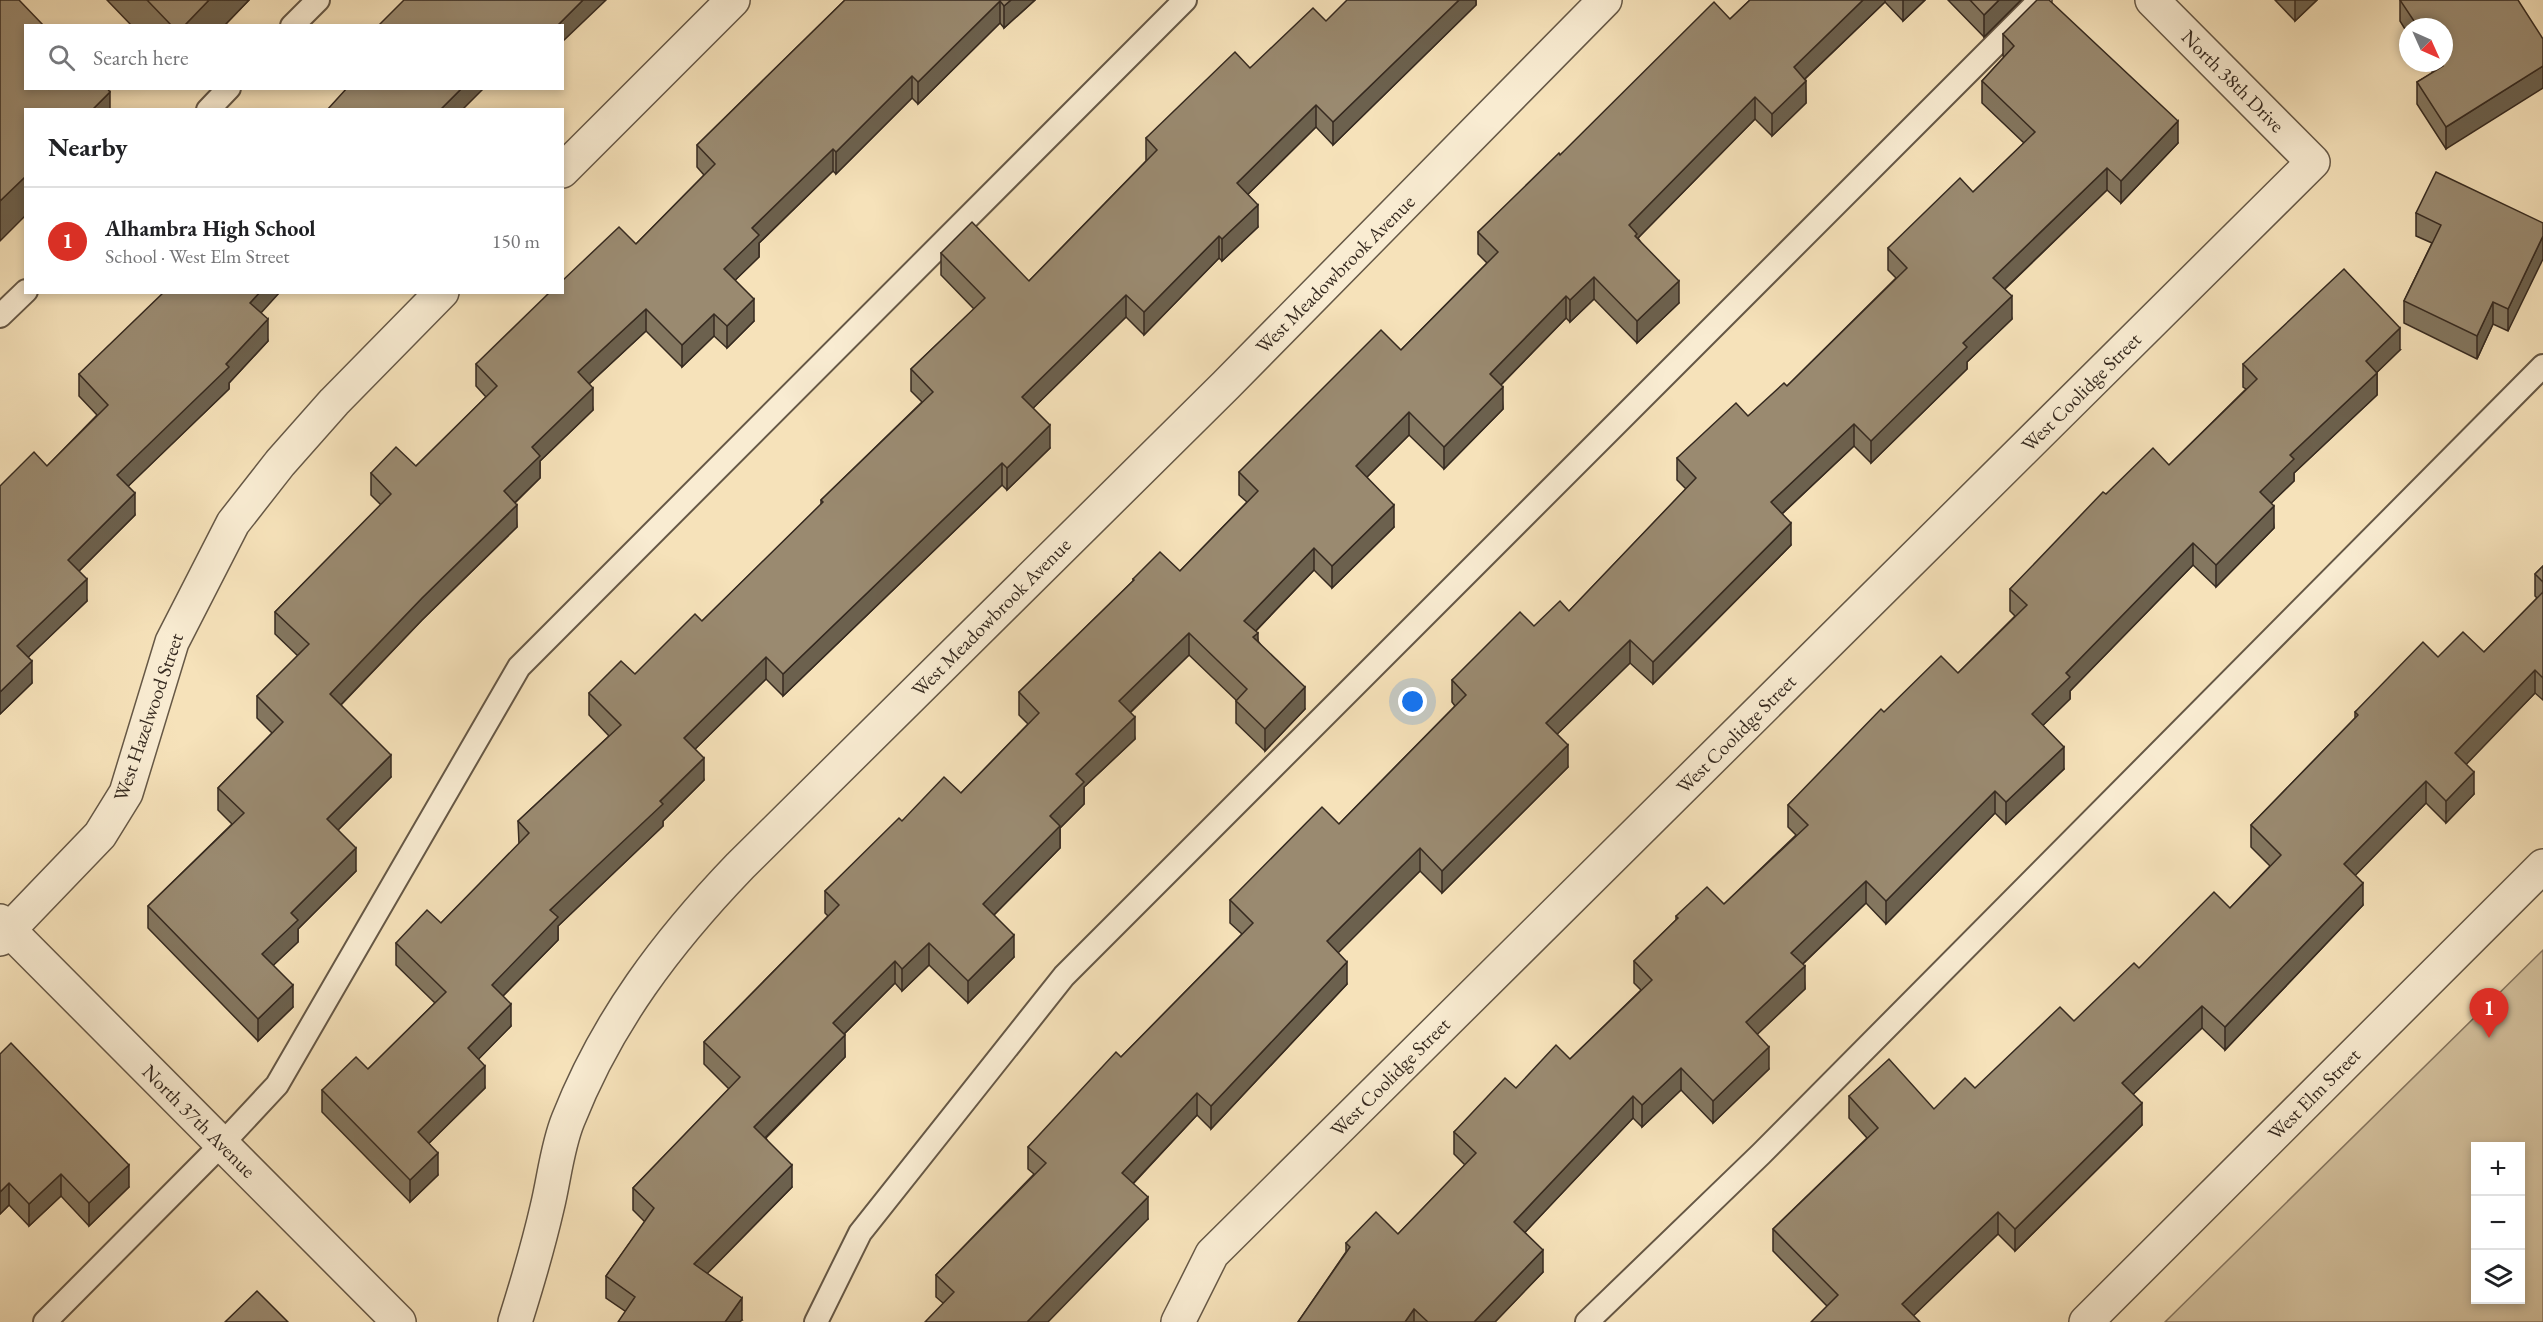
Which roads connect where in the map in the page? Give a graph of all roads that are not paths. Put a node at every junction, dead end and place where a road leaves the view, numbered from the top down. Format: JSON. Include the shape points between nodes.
{"nodes":[{"id":1,"x":318,"y":0,"type":"edge"},
{"id":2,"x":733,"y":0,"type":"edge"},
{"id":3,"x":1185,"y":0,"type":"edge"},
{"id":4,"x":1605,"y":0,"type":"edge"},
{"id":5,"x":2040,"y":0,"type":"edge"},
{"id":6,"x":2152,"y":0,"type":"edge"},
{"id":7,"x":294,"y":24,"type":"edge"},
{"id":8,"x":227,"y":90,"type":"edge"},
{"id":9,"x":210,"y":108,"type":"edge"},
{"id":10,"x":2313,"y":162,"type":"joint"},
{"id":11,"x":564,"y":169,"type":"edge"},
{"id":12,"x":24,"y":293,"type":"edge"},
{"id":13,"x":440,"y":294,"type":"edge"},
{"id":14,"x":0,"y":316,"type":"edge"},
{"id":15,"x":2543,"y":366,"type":"edge"},
{"id":16,"x":2543,"y":866,"type":"edge"},
{"id":17,"x":3,"y":930,"type":"edge"},
{"id":18,"x":222,"y":1144,"type":"junction"},
{"id":19,"x":45,"y":1322,"type":"edge"},
{"id":20,"x":399,"y":1322,"type":"edge"},
{"id":21,"x":515,"y":1322,"type":"edge"},
{"id":22,"x":816,"y":1322,"type":"edge"},
{"id":23,"x":1178,"y":1322,"type":"edge"},
{"id":24,"x":1587,"y":1322,"type":"edge"},
{"id":25,"x":2086,"y":1322,"type":"edge"}],
"edges":[{"from":1,"to":7,"type":"lane"},
{"from":2,"to":11,"type":"street"},
{"from":3,"to":18,"type":"lane","via":[[519,667],[277,1085]]},
{"from":4,"to":21,"type":"street","name":"West Meadowbrook Avenue","via":[[1235,376],[694,914],[654,964],[604,1042],[567,1122],[540,1242]]},
{"from":5,"to":22,"type":"lane","via":[[1064,976],[860,1233]]},
{"from":6,"to":10,"type":"street","name":"North 38th Drive"},
{"from":8,"to":9,"type":"lane"},
{"from":10,"to":23,"type":"street","name":"West Coolidge Street","via":[[1212,1254]]},
{"from":12,"to":14,"type":"lane"},
{"from":13,"to":17,"type":"street","name":"West Hazelwood Street","via":[[334,402],[233,523],[172,642],[126,793],[100,835]]},
{"from":15,"to":24,"type":"lane","via":[[1761,1154]]},
{"from":16,"to":25,"type":"street","name":"West Elm Street"},
{"from":17,"to":18,"type":"street","name":"North 37th Avenue"},
{"from":18,"to":19,"type":"lane"},
{"from":18,"to":20,"type":"street","name":"North 37th Avenue"}]}
